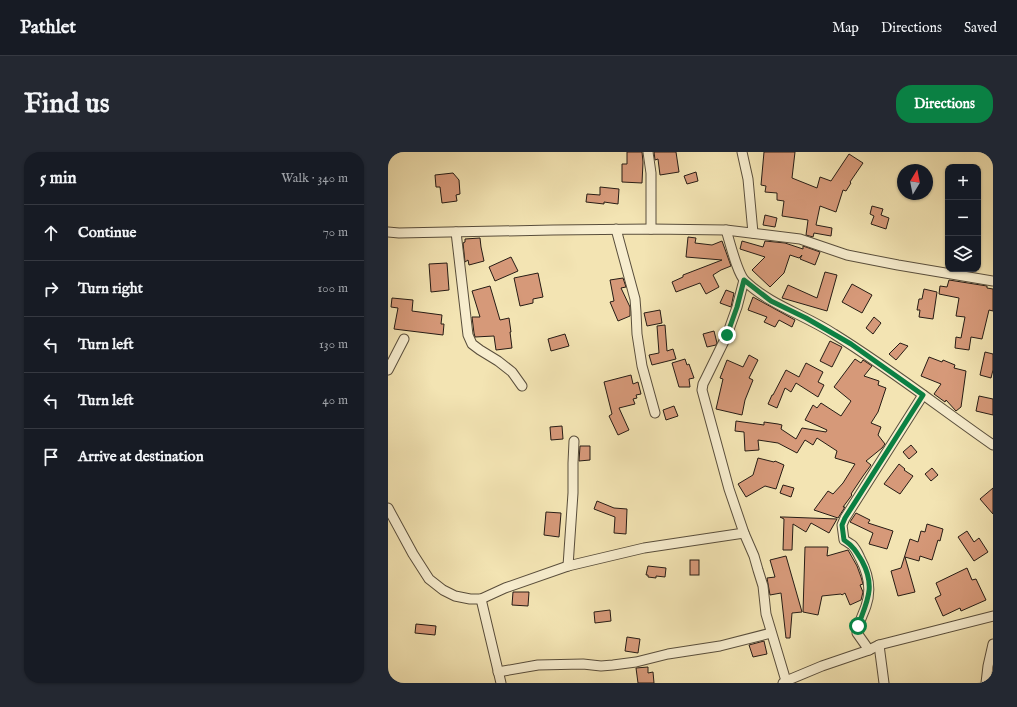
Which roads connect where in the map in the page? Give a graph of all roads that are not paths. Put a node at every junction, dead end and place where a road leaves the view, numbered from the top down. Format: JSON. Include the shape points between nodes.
{"nodes":[{"id":1,"x":648,"y":152,"type":"edge"},
{"id":2,"x":742,"y":152,"type":"edge"},
{"id":3,"x":616,"y":229,"type":"junction"},
{"id":4,"x":651,"y":229,"type":"junction"},
{"id":5,"x":726,"y":230,"type":"junction"},
{"id":6,"x":388,"y":232,"type":"edge"},
{"id":7,"x":456,"y":232,"type":"junction"},
{"id":8,"x":753,"y":233,"type":"junction"},
{"id":9,"x":744,"y":280,"type":"junction"},
{"id":10,"x":993,"y":281,"type":"edge"},
{"id":11,"x":404,"y":338,"type":"dead end"},
{"id":12,"x":388,"y":370,"type":"edge"},
{"id":13,"x":522,"y":386,"type":"dead end"},
{"id":14,"x":923,"y":395,"type":"junction"},
{"id":15,"x":655,"y":413,"type":"dead end"},
{"id":16,"x":574,"y":441,"type":"dead end"},
{"id":17,"x":993,"y":445,"type":"edge"},
{"id":18,"x":388,"y":508,"type":"edge"},
{"id":19,"x":744,"y":533,"type":"junction"},
{"id":20,"x":568,"y":566,"type":"junction"},
{"id":21,"x":481,"y":599,"type":"junction"},
{"id":22,"x":993,"y":616,"type":"edge"},
{"id":23,"x":772,"y":634,"type":"junction"},
{"id":24,"x":993,"y":644,"type":"edge"},
{"id":25,"x":879,"y":646,"type":"junction"},
{"id":26,"x":869,"y":650,"type":"junction"},
{"id":27,"x":498,"y":672,"type":"junction"},
{"id":28,"x":785,"y":682,"type":"edge"},
{"id":29,"x":501,"y":683,"type":"edge"},
{"id":30,"x":884,"y":683,"type":"edge"},
{"id":31,"x":986,"y":683,"type":"edge"}],
"edges":[{"from":1,"to":4,"type":"street","via":[[651,172]]},
{"from":2,"to":8,"type":"street","via":[[748,179]]},
{"from":3,"to":4,"type":"street"},
{"from":3,"to":7,"type":"street"},
{"from":3,"to":15,"type":"street","via":[[635,299],[642,366]]},
{"from":4,"to":5,"type":"street"},
{"from":5,"to":8,"type":"street"},
{"from":5,"to":9,"type":"street"},
{"from":6,"to":7,"type":"street"},
{"from":7,"to":13,"type":"street","via":[[468,335],[472,344],[512,372]]},
{"from":8,"to":10,"type":"street","via":[[800,239],[847,255]]},
{"from":9,"to":14,"type":"street","via":[[771,301],[845,340]]},
{"from":9,"to":19,"type":"street","via":[[727,335],[702,390]]},
{"from":11,"to":12,"type":"street"},
{"from":14,"to":17,"type":"street"},
{"from":14,"to":26,"type":"street","via":[[842,525],[844,540],[856,550],[869,579],[866,606],[857,633]]},
{"from":16,"to":20,"type":"street"},
{"from":18,"to":21,"type":"street","via":[[429,579],[455,596]]},
{"from":19,"to":20,"type":"street","via":[[644,548]]},
{"from":19,"to":23,"type":"street","via":[[760,575]]},
{"from":20,"to":21,"type":"street"},
{"from":21,"to":27,"type":"street"},
{"from":22,"to":25,"type":"street"},
{"from":23,"to":27,"type":"street","via":[[636,662],[601,666],[538,665]]},
{"from":23,"to":28,"type":"street"},
{"from":24,"to":31,"type":"street"},
{"from":25,"to":26,"type":"street"},
{"from":25,"to":30,"type":"street"},
{"from":26,"to":28,"type":"street"},
{"from":27,"to":29,"type":"street"}]}
